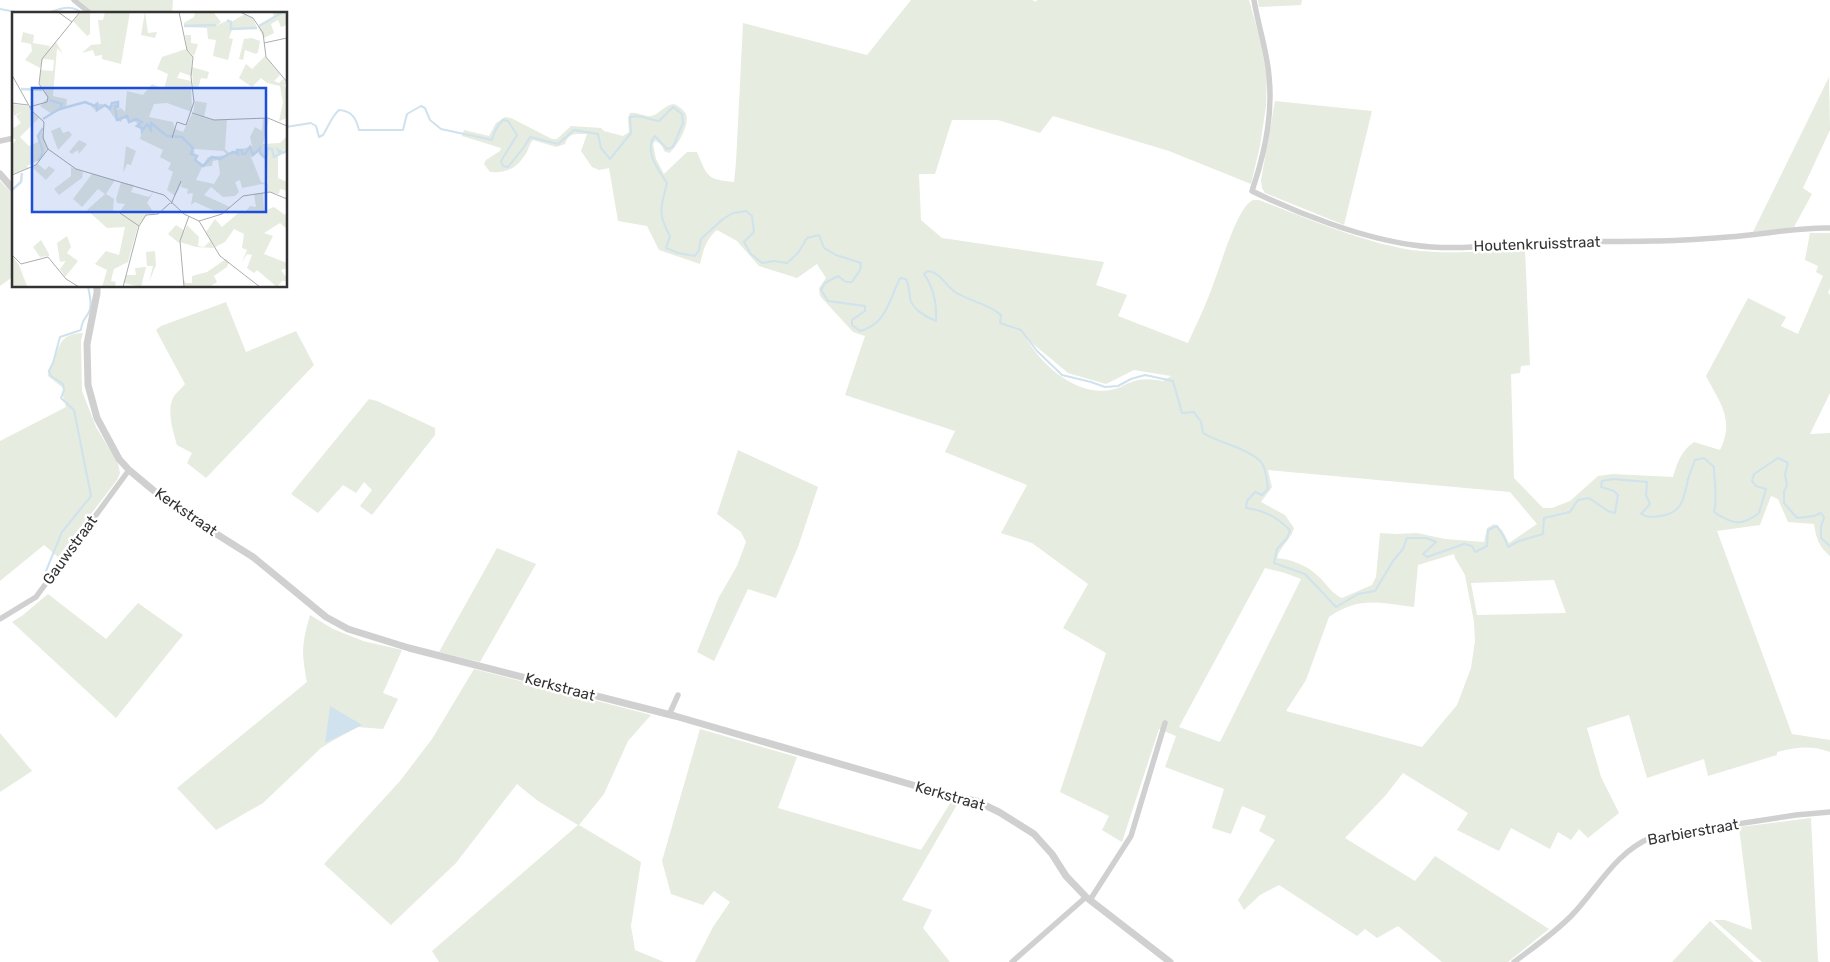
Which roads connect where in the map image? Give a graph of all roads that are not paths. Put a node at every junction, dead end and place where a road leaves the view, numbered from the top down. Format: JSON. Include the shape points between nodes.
{"nodes":[{"id":1,"x":74,"y":0,"type":"edge"},
{"id":2,"x":1254,"y":0,"type":"edge"},
{"id":3,"x":89,"y":12,"type":"edge"},
{"id":4,"x":0,"y":174,"type":"edge"},
{"id":5,"x":12,"y":188,"type":"edge"},
{"id":6,"x":1830,"y":228,"type":"edge"},
{"id":7,"x":97,"y":288,"type":"edge"},
{"id":8,"x":129,"y":470,"type":"junction"},
{"id":9,"x":0,"y":618,"type":"edge"},
{"id":10,"x":678,"y":695,"type":"dead end"},
{"id":11,"x":669,"y":715,"type":"junction"},
{"id":12,"x":1165,"y":723,"type":"dead end"},
{"id":13,"x":1830,"y":812,"type":"edge"},
{"id":14,"x":1088,"y":899,"type":"junction"},
{"id":15,"x":1012,"y":962,"type":"edge"},
{"id":16,"x":1170,"y":962,"type":"edge"},
{"id":17,"x":1514,"y":962,"type":"edge"}],
"edges":[{"from":1,"to":3,"type":"street"},
{"from":2,"to":6,"type":"street","name":"Houtenkruisstraat","via":[[1268,70],[1269,106],[1252,191],[1274,202],[1359,233],[1430,247],[1652,241]]},
{"from":4,"to":5,"type":"street"},
{"from":7,"to":8,"type":"street","name":"Kerkstraat","via":[[87,344],[88,385],[104,433]]},
{"from":8,"to":9,"type":"street","name":"Gauwstraat","via":[[36,597]]},
{"from":8,"to":11,"type":"street","name":"Kerkstraat","via":[[191,518],[253,557],[326,617],[348,630]]},
{"from":10,"to":11,"type":"street"},
{"from":11,"to":14,"type":"street","name":"Kerkstraat","via":[[976,802],[1000,812],[1034,834]]},
{"from":12,"to":14,"type":"street","via":[[1131,836]]},
{"from":13,"to":17,"type":"street","name":"Barbierstraat","via":[[1652,837],[1639,843],[1613,866],[1573,914]]},
{"from":14,"to":15,"type":"street"},
{"from":14,"to":16,"type":"street","name":"Kerkstraat"}]}
